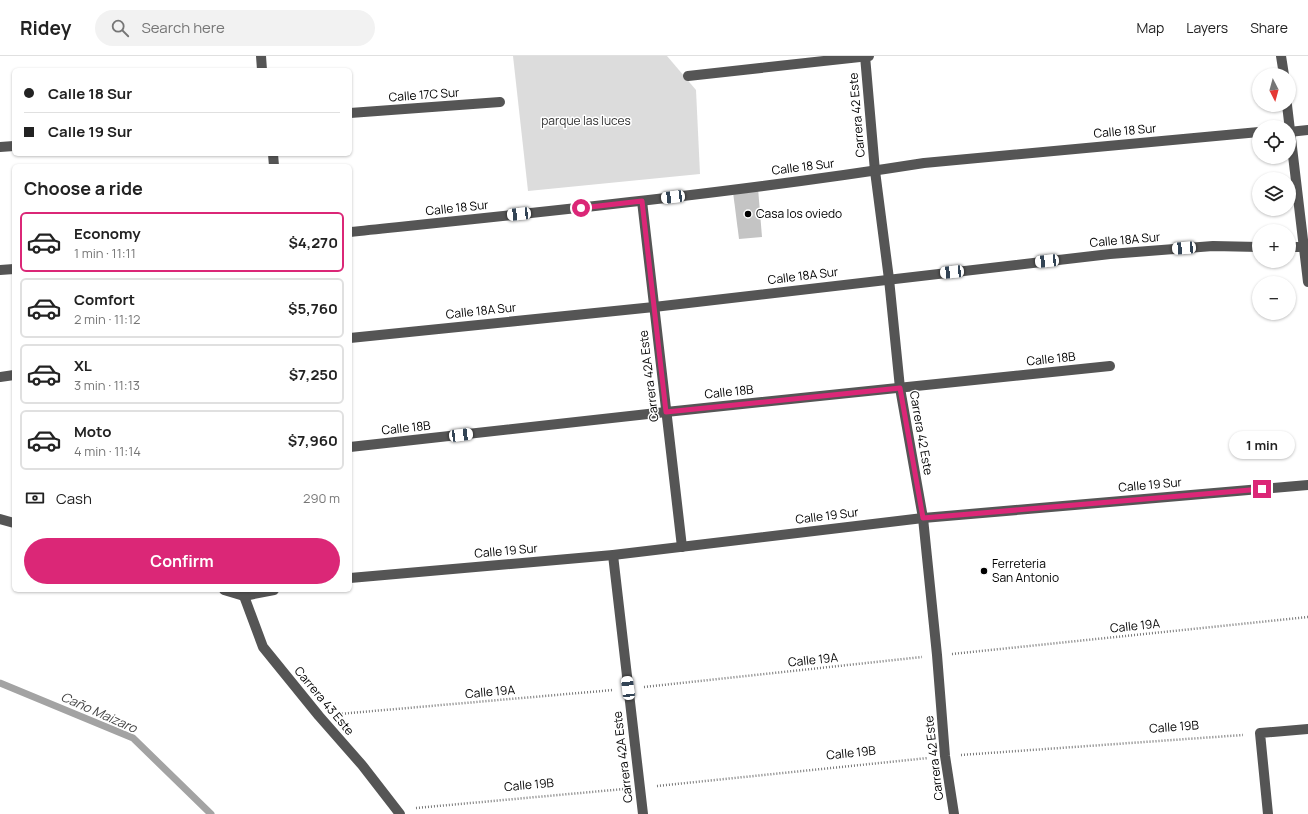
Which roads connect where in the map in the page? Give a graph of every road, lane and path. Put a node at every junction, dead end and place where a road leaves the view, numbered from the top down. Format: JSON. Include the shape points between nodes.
{"nodes":[{"id":1,"x":261,"y":56,"type":"edge"},
{"id":2,"x":866,"y":56,"type":"edge"},
{"id":3,"x":1281,"y":56,"type":"edge"},
{"id":4,"x":262,"y":68,"type":"edge"},
{"id":5,"x":1283,"y":68,"type":"edge"},
{"id":6,"x":688,"y":76,"type":"dead end"},
{"id":7,"x":500,"y":102,"type":"dead end"},
{"id":8,"x":352,"y":113,"type":"edge"},
{"id":9,"x":1308,"y":130,"type":"edge"},
{"id":10,"x":1296,"y":131,"type":"edge"},
{"id":11,"x":1252,"y":133,"type":"edge"},
{"id":12,"x":12,"y":146,"type":"edge"},
{"id":13,"x":0,"y":148,"type":"edge"},
{"id":14,"x":1294,"y":164,"type":"edge"},
{"id":15,"x":875,"y":171,"type":"junction"},
{"id":16,"x":642,"y":201,"type":"junction"},
{"id":17,"x":352,"y":232,"type":"edge"},
{"id":18,"x":1252,"y":246,"type":"edge"},
{"id":19,"x":1306,"y":247,"type":"edge"},
{"id":20,"x":12,"y":268,"type":"edge"},
{"id":21,"x":0,"y":270,"type":"edge"},
{"id":22,"x":889,"y":279,"type":"junction"},
{"id":23,"x":1308,"y":282,"type":"edge"},
{"id":24,"x":654,"y":306,"type":"junction"},
{"id":25,"x":352,"y":338,"type":"edge"},
{"id":26,"x":1110,"y":366,"type":"dead end"},
{"id":27,"x":12,"y":375,"type":"edge"},
{"id":28,"x":0,"y":377,"type":"edge"},
{"id":29,"x":900,"y":388,"type":"junction"},
{"id":30,"x":666,"y":412,"type":"junction"},
{"id":31,"x":352,"y":447,"type":"edge"},
{"id":32,"x":1308,"y":485,"type":"edge"},
{"id":33,"x":0,"y":518,"type":"edge"},
{"id":34,"x":923,"y":518,"type":"junction"},
{"id":35,"x":12,"y":522,"type":"edge"},
{"id":36,"x":682,"y":547,"type":"junction"},
{"id":37,"x":613,"y":555,"type":"junction"},
{"id":38,"x":352,"y":578,"type":"edge"},
{"id":39,"x":231,"y":592,"type":"edge"},
{"id":40,"x":264,"y":592,"type":"edge"},
{"id":41,"x":244,"y":596,"type":"junction"},
{"id":42,"x":1308,"y":617,"type":"edge"},
{"id":43,"x":938,"y":655,"type":"junction"},
{"id":44,"x":628,"y":688,"type":"junction"},
{"id":45,"x":319,"y":716,"type":"junction"},
{"id":46,"x":1308,"y":729,"type":"edge"},
{"id":47,"x":1260,"y":733,"type":"junction"},
{"id":48,"x":945,"y":756,"type":"junction"},
{"id":49,"x":639,"y":788,"type":"junction"},
{"id":50,"x":399,"y":812,"type":"edge"},
{"id":51,"x":643,"y":814,"type":"edge"},
{"id":52,"x":954,"y":814,"type":"edge"},
{"id":53,"x":1268,"y":814,"type":"edge"}],
"edges":[{"from":1,"to":4,"type":"street"},
{"from":2,"to":6,"type":"street"},
{"from":2,"to":15,"type":"street","name":"Carrera 42 Este"},
{"from":3,"to":5,"type":"street"},
{"from":7,"to":8,"type":"street","name":"Calle 17C Sur"},
{"from":9,"to":10,"type":"street"},
{"from":11,"to":15,"type":"street","name":"Calle 18 Sur","via":[[924,163]]},
{"from":12,"to":13,"type":"street"},
{"from":14,"to":19,"type":"street"},
{"from":15,"to":16,"type":"street","name":"Calle 18 Sur"},
{"from":15,"to":22,"type":"street","name":"Carrera 42 Este"},
{"from":16,"to":17,"type":"street","name":"Calle 18 Sur"},
{"from":16,"to":24,"type":"street","name":"Carrera 42A Este"},
{"from":18,"to":22,"type":"street","name":"Calle 18A Sur","via":[[1213,246],[1110,254]]},
{"from":19,"to":23,"type":"street"},
{"from":20,"to":21,"type":"street"},
{"from":22,"to":24,"type":"street","name":"Calle 18A Sur"},
{"from":22,"to":29,"type":"street","name":"Carrera 42 Este"},
{"from":24,"to":25,"type":"street","name":"Calle 18A Sur"},
{"from":24,"to":30,"type":"street","name":"Carrera 42A Este"},
{"from":26,"to":29,"type":"street","name":"Calle 18B"},
{"from":27,"to":28,"type":"street"},
{"from":29,"to":30,"type":"street","name":"Calle 18B"},
{"from":29,"to":34,"type":"street","name":"Carrera 42 Este"},
{"from":30,"to":31,"type":"street","name":"Calle 18B"},
{"from":30,"to":36,"type":"street","name":"Carrera 42A Este"},
{"from":32,"to":34,"type":"street","name":"Calle 19 Sur"},
{"from":33,"to":35,"type":"street"},
{"from":34,"to":36,"type":"street","name":"Calle 19 Sur"},
{"from":34,"to":43,"type":"street","name":"Carrera 42 Este"},
{"from":36,"to":37,"type":"street","name":"Calle 19 Sur"},
{"from":37,"to":38,"type":"street","name":"Calle 19 Sur"},
{"from":37,"to":44,"type":"street","name":"Carrera 42A Este"},
{"from":39,"to":41,"type":"street"},
{"from":40,"to":41,"type":"street"},
{"from":41,"to":45,"type":"street","name":"Carrera 43 Este","via":[[263,648]]},
{"from":42,"to":43,"type":"path","name":"Calle 19A"},
{"from":43,"to":44,"type":"path","name":"Calle 19A"},
{"from":43,"to":48,"type":"street","name":"Carrera 42 Este"},
{"from":44,"to":45,"type":"path","name":"Calle 19A"},
{"from":44,"to":49,"type":"street","name":"Carrera 42A Este"},
{"from":45,"to":50,"type":"street","name":"Carrera 43 Este"},
{"from":46,"to":47,"type":"street"},
{"from":47,"to":48,"type":"path","name":"Calle 19B"},
{"from":47,"to":53,"type":"street"},
{"from":48,"to":49,"type":"path","name":"Calle 19B"},
{"from":48,"to":52,"type":"street","name":"Carrera 42 Este"},
{"from":49,"to":50,"type":"path","name":"Calle 19B"},
{"from":49,"to":51,"type":"street","name":"Carrera 42A Este"}]}
